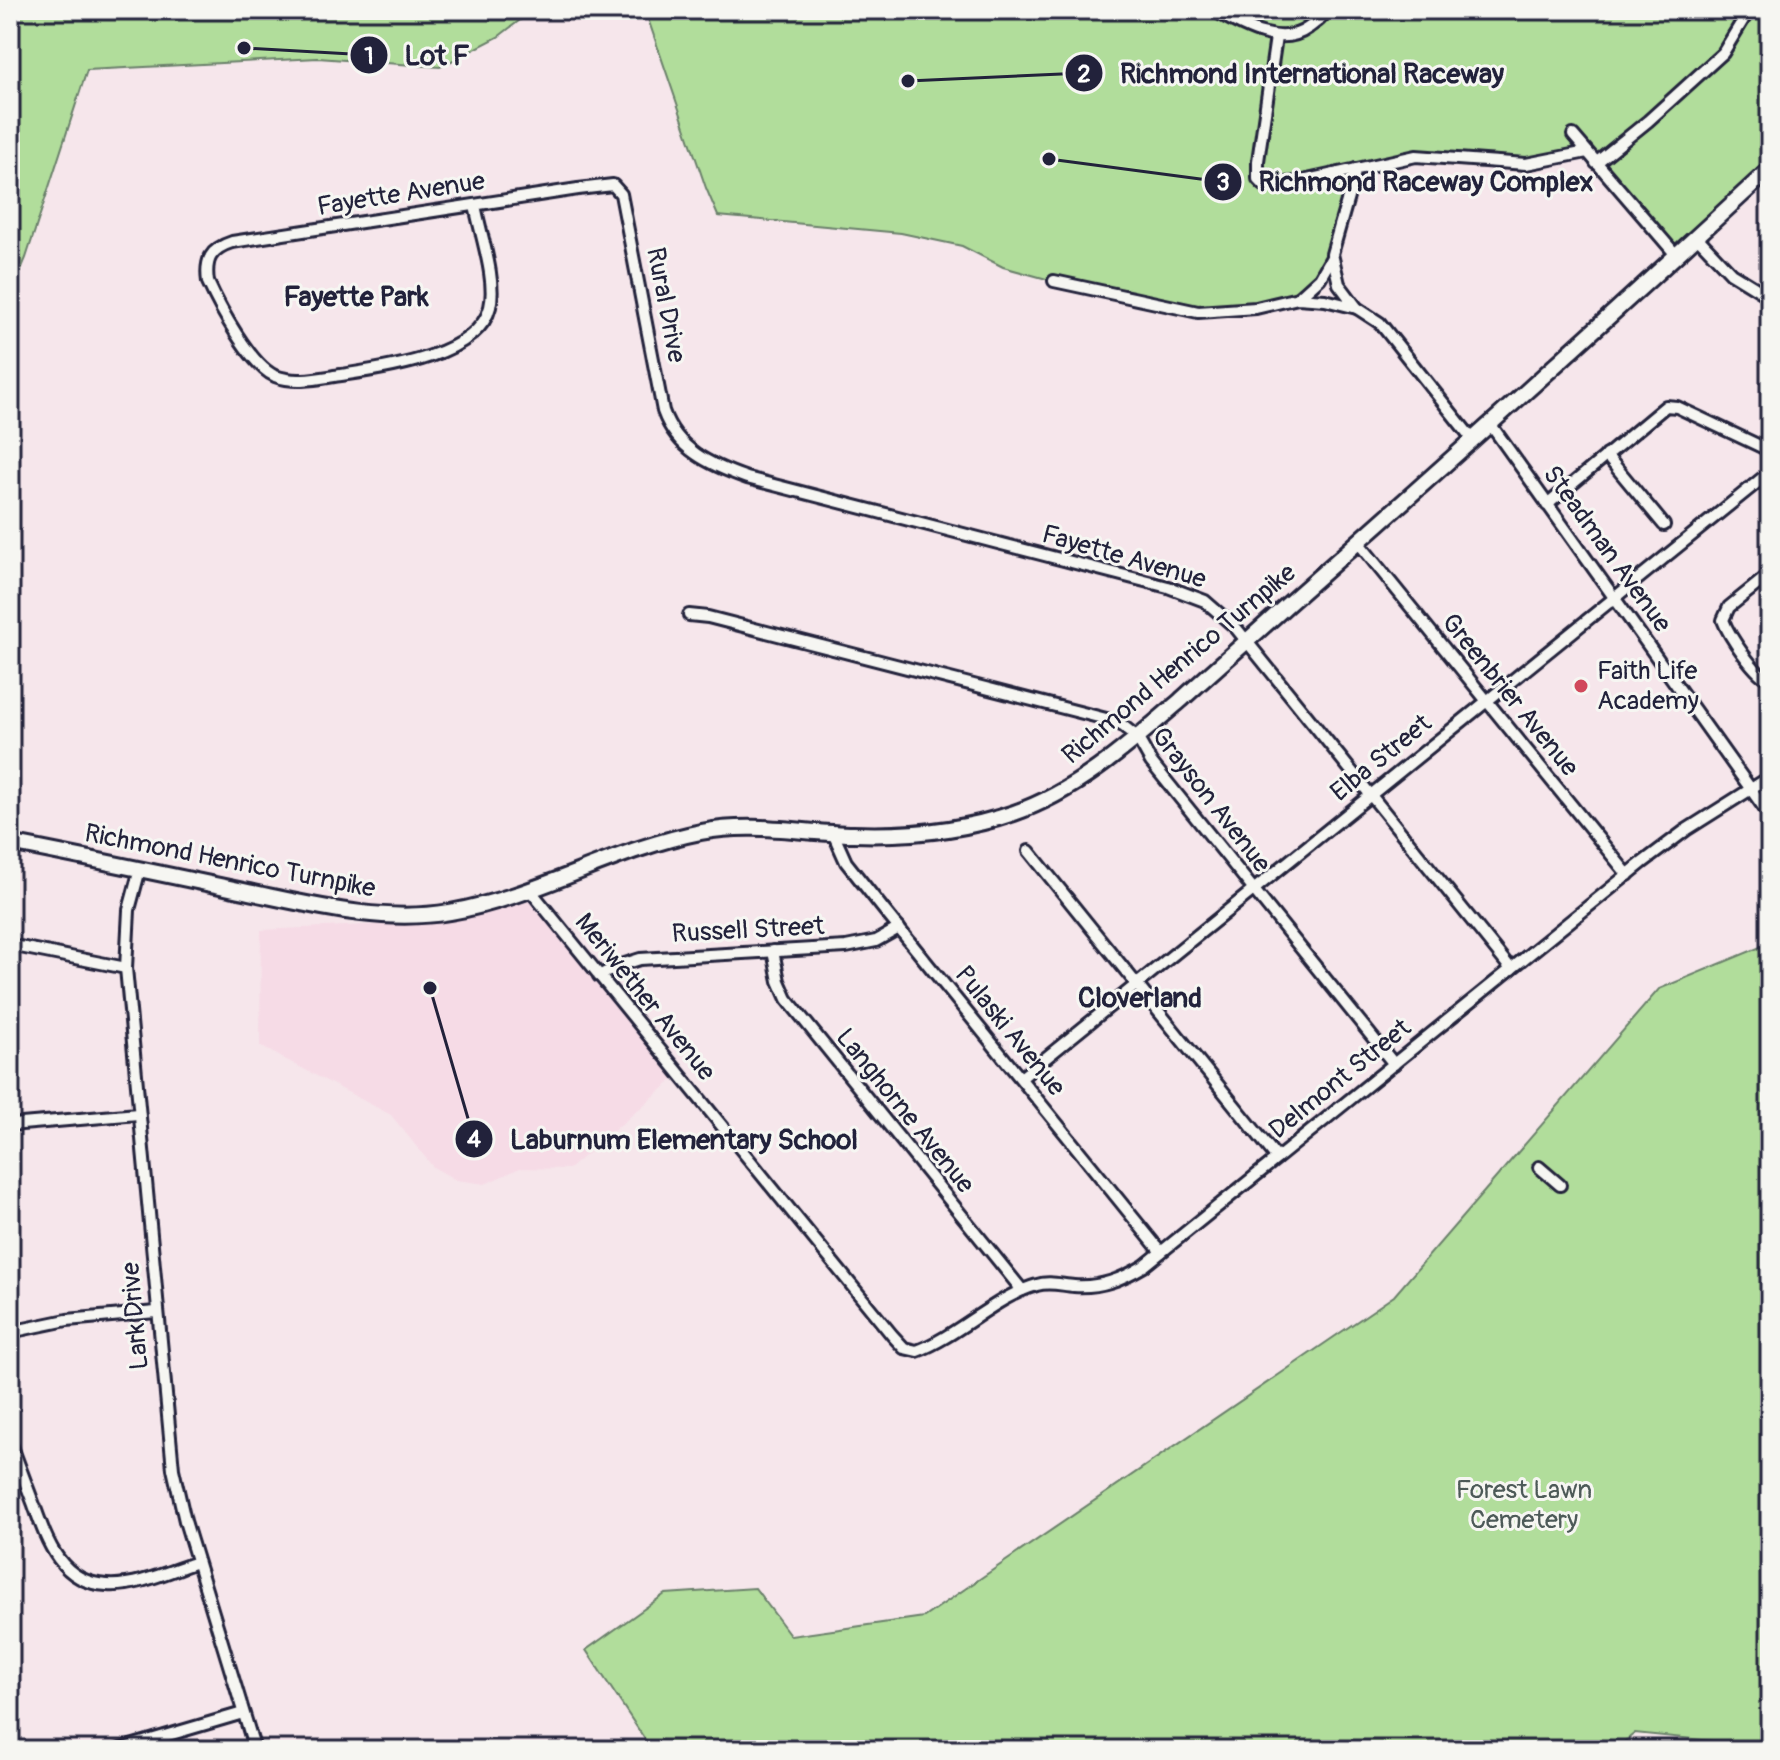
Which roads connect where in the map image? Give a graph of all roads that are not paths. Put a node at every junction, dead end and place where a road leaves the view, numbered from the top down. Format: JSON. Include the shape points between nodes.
{"nodes":[{"id":1,"x":1213,"y":10,"type":"edge"},
{"id":2,"x":1326,"y":10,"type":"edge"},
{"id":3,"x":1749,"y":10,"type":"edge"},
{"id":4,"x":1276,"y":37,"type":"junction"},
{"id":5,"x":1573,"y":135,"type":"dead end"},
{"id":6,"x":1587,"y":152,"type":"junction"},
{"id":7,"x":1596,"y":163,"type":"junction"},
{"id":8,"x":1356,"y":169,"type":"junction"},
{"id":9,"x":1770,"y":169,"type":"edge"},
{"id":10,"x":617,"y":187,"type":"joint"},
{"id":11,"x":475,"y":205,"type":"junction"},
{"id":12,"x":1697,"y":237,"type":"junction"},
{"id":13,"x":1677,"y":256,"type":"junction"},
{"id":14,"x":1332,"y":257,"type":"junction"},
{"id":15,"x":1054,"y":281,"type":"dead end"},
{"id":16,"x":1770,"y":297,"type":"edge"},
{"id":17,"x":1298,"y":298,"type":"junction"},
{"id":18,"x":1357,"y":308,"type":"junction"},
{"id":19,"x":1491,"y":425,"type":"junction"},
{"id":20,"x":673,"y":432,"type":"joint"},
{"id":21,"x":1473,"y":440,"type":"junction"},
{"id":22,"x":1606,"y":455,"type":"junction"},
{"id":23,"x":1770,"y":455,"type":"edge"},
{"id":24,"x":1770,"y":472,"type":"edge"},
{"id":25,"x":1547,"y":505,"type":"junction"},
{"id":26,"x":1664,"y":525,"type":"dead end"},
{"id":27,"x":1358,"y":542,"type":"junction"},
{"id":28,"x":1770,"y":574,"type":"edge"},
{"id":29,"x":1614,"y":597,"type":"junction"},
{"id":30,"x":689,"y":615,"type":"dead end"},
{"id":31,"x":1246,"y":642,"type":"junction"},
{"id":32,"x":1770,"y":680,"type":"edge"},
{"id":33,"x":1487,"y":701,"type":"junction"},
{"id":34,"x":1137,"y":737,"type":"junction"},
{"id":35,"x":1770,"y":777,"type":"edge"},
{"id":36,"x":1751,"y":789,"type":"junction"},
{"id":37,"x":1370,"y":795,"type":"junction"},
{"id":38,"x":1770,"y":816,"type":"edge"},
{"id":39,"x":833,"y":833,"type":"junction"},
{"id":40,"x":10,"y":843,"type":"edge"},
{"id":41,"x":1029,"y":851,"type":"dead end"},
{"id":42,"x":140,"y":869,"type":"junction"},
{"id":43,"x":1628,"y":875,"type":"junction"},
{"id":44,"x":530,"y":890,"type":"junction"},
{"id":45,"x":1253,"y":890,"type":"junction"},
{"id":46,"x":899,"y":928,"type":"junction"},
{"id":47,"x":10,"y":945,"type":"edge"},
{"id":48,"x":773,"y":951,"type":"junction"},
{"id":49,"x":126,"y":968,"type":"junction"},
{"id":50,"x":1511,"y":969,"type":"junction"},
{"id":51,"x":599,"y":976,"type":"junction"},
{"id":52,"x":1136,"y":984,"type":"junction"},
{"id":53,"x":1394,"y":1064,"type":"junction"},
{"id":54,"x":1021,"y":1078,"type":"junction"},
{"id":55,"x":138,"y":1114,"type":"junction"},
{"id":56,"x":10,"y":1125,"type":"edge"},
{"id":57,"x":1277,"y":1158,"type":"junction"},
{"id":58,"x":1539,"y":1167,"type":"dead end"},
{"id":59,"x":1560,"y":1185,"type":"dead end"},
{"id":60,"x":1161,"y":1252,"type":"junction"},
{"id":61,"x":1022,"y":1290,"type":"junction"},
{"id":62,"x":156,"y":1312,"type":"junction"},
{"id":63,"x":10,"y":1332,"type":"edge"},
{"id":64,"x":910,"y":1351,"type":"joint"},
{"id":65,"x":10,"y":1441,"type":"edge"},
{"id":66,"x":197,"y":1562,"type":"junction"},
{"id":67,"x":243,"y":1713,"type":"junction"},
{"id":68,"x":117,"y":1750,"type":"edge"},
{"id":69,"x":255,"y":1750,"type":"edge"}],
"edges":[{"from":1,"to":4,"type":"street"},
{"from":2,"to":4,"type":"street","via":[[1298,36]]},
{"from":3,"to":7,"type":"street","via":[[1723,53]]},
{"from":4,"to":8,"type":"street","via":[[1259,183],[1283,184]]},
{"from":5,"to":6,"type":"street"},
{"from":6,"to":7,"type":"street"},
{"from":6,"to":8,"type":"street","via":[[1526,164],[1425,155]]},
{"from":7,"to":13,"type":"street"},
{"from":8,"to":14,"type":"street"},
{"from":9,"to":12,"type":"main road","name":"Richmond Henrico Turnpike"},
{"from":10,"to":11,"type":"street","name":"Fayette Avenue"},
{"from":10,"to":20,"type":"street","name":"Rural Drive","via":[[660,394]]},
{"from":11,"to":11,"type":"street","name":"Fayette Avenue","via":[[490,275],[490,308],[481,325],[462,340],[410,364],[310,379],[273,375],[244,343],[210,286],[207,261],[215,249],[232,242]]},
{"from":12,"to":13,"type":"main road","name":"Richmond Henrico Turnpike"},
{"from":12,"to":16,"type":"street","via":[[1731,273]]},
{"from":13,"to":19,"type":"main road","name":"Richmond Henrico Turnpike"},
{"from":14,"to":17,"type":"street","via":[[1320,278]]},
{"from":14,"to":18,"type":"street","via":[[1339,284]]},
{"from":15,"to":17,"type":"street","via":[[1198,312],[1256,308]]},
{"from":17,"to":18,"type":"street"},
{"from":18,"to":21,"type":"street","via":[[1380,323]]},
{"from":19,"to":21,"type":"main road","name":"Richmond Henrico Turnpike"},
{"from":19,"to":25,"type":"street","name":"Steadman Avenue"},
{"from":20,"to":31,"type":"street","name":"Fayette Avenue","via":[[705,461],[747,478],[1198,597]]},
{"from":21,"to":27,"type":"main road","name":"Richmond Henrico Turnpike"},
{"from":22,"to":23,"type":"street","via":[[1671,405]]},
{"from":22,"to":25,"type":"street"},
{"from":22,"to":26,"type":"street"},
{"from":24,"to":29,"type":"street","name":"Elba Street"},
{"from":25,"to":29,"type":"street","name":"Steadman Avenue"},
{"from":27,"to":31,"type":"main road","name":"Richmond Henrico Turnpike"},
{"from":27,"to":33,"type":"street","name":"Greenbrier Avenue"},
{"from":28,"to":32,"type":"street","via":[[1729,607],[1723,620],[1760,676]]},
{"from":29,"to":33,"type":"street","name":"Elba Street"},
{"from":29,"to":36,"type":"street","name":"Steadman Avenue"},
{"from":30,"to":34,"type":"street","name":"Grayson Avenue","via":[[1118,722]]},
{"from":31,"to":34,"type":"main road","name":"Richmond Henrico Turnpike"},
{"from":31,"to":37,"type":"street","name":"Fayette Avenue"},
{"from":33,"to":37,"type":"street","name":"Elba Street"},
{"from":33,"to":43,"type":"street","name":"Greenbrier Avenue"},
{"from":34,"to":39,"type":"main road","name":"Richmond Henrico Turnpike","via":[[1072,785],[999,818],[930,832]]},
{"from":34,"to":45,"type":"street","name":"Grayson Avenue"},
{"from":35,"to":36,"type":"street","name":"Delmont Street"},
{"from":36,"to":38,"type":"street","name":"Steadman Avenue"},
{"from":36,"to":43,"type":"street","name":"Delmont Street"},
{"from":37,"to":45,"type":"street","name":"Elba Street"},
{"from":37,"to":50,"type":"street","name":"Fayette Avenue"},
{"from":39,"to":44,"type":"main road","name":"Richmond Henrico Turnpike","via":[[757,827],[707,830],[624,853]]},
{"from":39,"to":46,"type":"street","name":"Pulaski Avenue","via":[[846,862]]},
{"from":40,"to":42,"type":"main road","name":"Richmond Henrico Turnpike"},
{"from":41,"to":52,"type":"street"},
{"from":42,"to":44,"type":"main road","name":"Richmond Henrico Turnpike","via":[[383,915],[452,912]]},
{"from":42,"to":49,"type":"street","name":"Lark Drive","via":[[129,910]]},
{"from":43,"to":50,"type":"street","name":"Delmont Street"},
{"from":44,"to":51,"type":"street","name":"Meriwether Avenue"},
{"from":45,"to":52,"type":"street","name":"Elba Street"},
{"from":45,"to":53,"type":"street","name":"Grayson Avenue"},
{"from":46,"to":48,"type":"street","name":"Russell Street","via":[[867,944]]},
{"from":46,"to":54,"type":"street","name":"Pulaski Avenue"},
{"from":47,"to":49,"type":"street"},
{"from":48,"to":51,"type":"street","name":"Russell Street","via":[[640,959]]},
{"from":48,"to":61,"type":"street","name":"Langhorne Avenue","via":[[787,999]]},
{"from":49,"to":55,"type":"street","name":"Lark Drive"},
{"from":50,"to":53,"type":"street","name":"Delmont Street"},
{"from":51,"to":64,"type":"street","name":"Meriwether Avenue"},
{"from":52,"to":54,"type":"street","name":"Elba Street"},
{"from":52,"to":57,"type":"street"},
{"from":53,"to":57,"type":"street","name":"Delmont Street"},
{"from":54,"to":60,"type":"street","name":"Pulaski Avenue"},
{"from":55,"to":56,"type":"street"},
{"from":55,"to":62,"type":"street","name":"Lark Drive"},
{"from":57,"to":60,"type":"street","name":"Delmont Street"},
{"from":58,"to":59,"type":"street"},
{"from":60,"to":61,"type":"street","name":"Delmont Street","via":[[1117,1280]]},
{"from":61,"to":64,"type":"street","name":"Delmont Street","via":[[924,1348]]},
{"from":62,"to":63,"type":"street","via":[[67,1320]]},
{"from":62,"to":66,"type":"street","name":"Lark Drive","via":[[173,1469]]},
{"from":65,"to":66,"type":"street","via":[[48,1544],[76,1576],[95,1584],[122,1585]]},
{"from":66,"to":67,"type":"street","name":"Lark Drive"},
{"from":67,"to":68,"type":"street"},
{"from":67,"to":69,"type":"street","name":"Lark Drive"}]}
